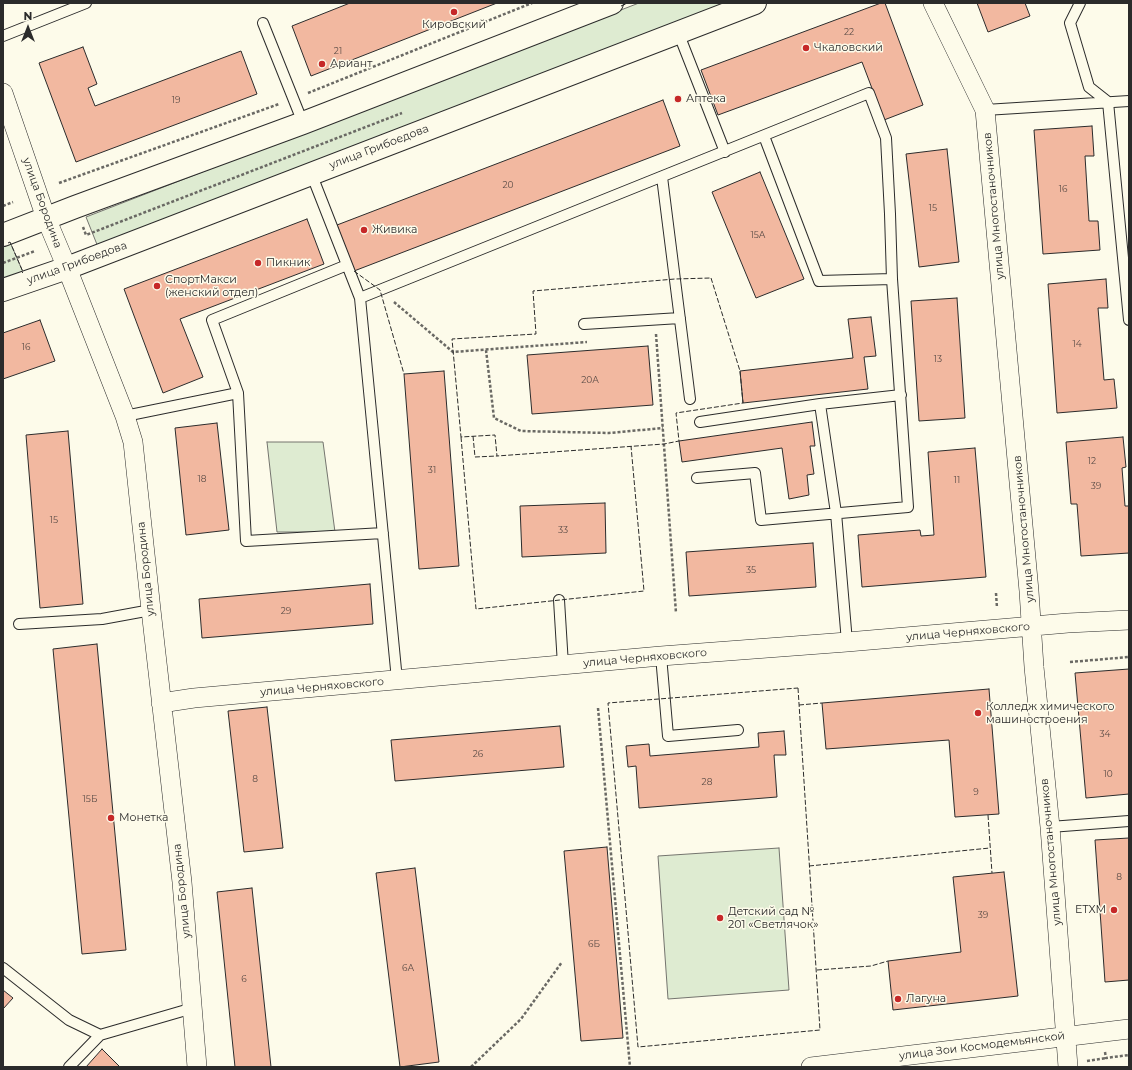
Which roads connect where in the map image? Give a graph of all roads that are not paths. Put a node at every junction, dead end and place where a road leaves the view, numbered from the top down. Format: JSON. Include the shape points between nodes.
{"nodes":[{"id":1,"x":86,"y":3,"type":"edge"},
{"id":2,"x":612,"y":3,"type":"edge"},
{"id":3,"x":755,"y":3,"type":"edge"},
{"id":4,"x":933,"y":3,"type":"edge"},
{"id":5,"x":1080,"y":3,"type":"edge"},
{"id":6,"x":263,"y":23,"type":"dead end"},
{"id":7,"x":678,"y":32,"type":"junction"},
{"id":8,"x":3,"y":36,"type":"edge"},
{"id":9,"x":3,"y":93,"type":"edge"},
{"id":10,"x":1129,"y":101,"type":"edge"},
{"id":11,"x":1108,"y":102,"type":"junction"},
{"id":12,"x":985,"y":110,"type":"junction"},
{"id":13,"x":303,"y":123,"type":"junction"},
{"id":14,"x":764,"y":136,"type":"junction"},
{"id":15,"x":725,"y":152,"type":"junction"},
{"id":16,"x":311,"y":173,"type":"junction"},
{"id":17,"x":662,"y":177,"type":"junction"},
{"id":18,"x":46,"y":218,"type":"junction"},
{"id":19,"x":3,"y":235,"type":"edge"},
{"id":20,"x":347,"y":265,"type":"junction"},
{"id":21,"x":67,"y":268,"type":"junction"},
{"id":22,"x":892,"y":279,"type":"junction"},
{"id":23,"x":3,"y":290,"type":"edge"},
{"id":24,"x":360,"y":298,"type":"junction"},
{"id":25,"x":680,"y":318,"type":"junction"},
{"id":26,"x":1129,"y":320,"type":"edge"},
{"id":27,"x":584,"y":324,"type":"dead end"},
{"id":28,"x":238,"y":393,"type":"junction"},
{"id":29,"x":901,"y":395,"type":"junction"},
{"id":30,"x":690,"y":399,"type":"dead end"},
{"id":31,"x":820,"y":404,"type":"junction"},
{"id":32,"x":125,"y":416,"type":"junction"},
{"id":33,"x":700,"y":422,"type":"dead end"},
{"id":34,"x":697,"y":478,"type":"dead end"},
{"id":35,"x":836,"y":513,"type":"junction"},
{"id":36,"x":383,"y":533,"type":"junction"},
{"id":37,"x":559,"y":600,"type":"dead end"},
{"id":38,"x":151,"y":610,"type":"junction"},
{"id":39,"x":1129,"y":620,"type":"edge"},
{"id":40,"x":19,"y":624,"type":"dead end"},
{"id":41,"x":1032,"y":627,"type":"junction"},
{"id":42,"x":847,"y":642,"type":"junction"},
{"id":43,"x":661,"y":656,"type":"junction"},
{"id":44,"x":563,"y":665,"type":"junction"},
{"id":45,"x":397,"y":680,"type":"junction"},
{"id":46,"x":161,"y":703,"type":"junction"},
{"id":47,"x":738,"y":730,"type":"dead end"},
{"id":48,"x":1129,"y":821,"type":"edge"},
{"id":49,"x":1050,"y":827,"type":"junction"},
{"id":50,"x":3,"y":968,"type":"edge"},
{"id":51,"x":192,"y":1008,"type":"junction"},
{"id":52,"x":1129,"y":1028,"type":"edge"},
{"id":53,"x":100,"y":1035,"type":"junction"},
{"id":54,"x":1065,"y":1036,"type":"junction"},
{"id":55,"x":70,"y":1067,"type":"edge"},
{"id":56,"x":197,"y":1067,"type":"edge"},
{"id":57,"x":811,"y":1067,"type":"edge"},
{"id":58,"x":1068,"y":1067,"type":"edge"}],
"edges":[{"from":1,"to":8,"type":"lane"},
{"from":2,"to":13,"type":"main road"},
{"from":3,"to":7,"type":"main road","name":"улица Грибоедова"},
{"from":4,"to":12,"type":"street","name":"улица Многостаночников"},
{"from":5,"to":11,"type":"lane","via":[[1070,23],[1089,87]]},
{"from":6,"to":13,"type":"lane"},
{"from":7,"to":15,"type":"lane"},
{"from":7,"to":16,"type":"main road","name":"улица Грибоедова"},
{"from":9,"to":18,"type":"street","name":"улица Бородина"},
{"from":10,"to":11,"type":"lane"},
{"from":11,"to":12,"type":"lane"},
{"from":11,"to":26,"type":"lane"},
{"from":12,"to":41,"type":"street","name":"улица Многостаночников"},
{"from":13,"to":18,"type":"main road"},
{"from":14,"to":15,"type":"lane"},
{"from":14,"to":22,"type":"lane","via":[[819,281]]},
{"from":14,"to":22,"type":"lane","via":[[869,93],[886,138]]},
{"from":15,"to":17,"type":"lane"},
{"from":16,"to":20,"type":"lane"},
{"from":16,"to":21,"type":"main road","name":"улица Грибоедова"},
{"from":17,"to":24,"type":"lane"},
{"from":17,"to":25,"type":"lane"},
{"from":18,"to":19,"type":"main road"},
{"from":18,"to":21,"type":"street","name":"улица Бородина"},
{"from":20,"to":24,"type":"lane"},
{"from":20,"to":28,"type":"lane","via":[[212,320]]},
{"from":21,"to":23,"type":"main road","name":"улица Грибоедова"},
{"from":21,"to":32,"type":"street","name":"улица Бородина"},
{"from":22,"to":29,"type":"lane"},
{"from":24,"to":36,"type":"lane"},
{"from":25,"to":27,"type":"lane"},
{"from":25,"to":30,"type":"lane"},
{"from":28,"to":32,"type":"lane"},
{"from":28,"to":36,"type":"lane","via":[[246,541]]},
{"from":29,"to":31,"type":"lane"},
{"from":29,"to":35,"type":"lane","via":[[908,507]]},
{"from":31,"to":33,"type":"lane"},
{"from":31,"to":35,"type":"lane"},
{"from":32,"to":38,"type":"street","name":"улица Бородина","via":[[133,442]]},
{"from":34,"to":35,"type":"lane","via":[[755,473],[761,520]]},
{"from":35,"to":42,"type":"lane"},
{"from":36,"to":45,"type":"lane"},
{"from":37,"to":44,"type":"lane"},
{"from":38,"to":40,"type":"lane","via":[[102,619]]},
{"from":38,"to":46,"type":"street","name":"улица Бородина"},
{"from":39,"to":41,"type":"street","name":"улица Черняховского"},
{"from":41,"to":42,"type":"street","name":"улица Черняховского"},
{"from":41,"to":49,"type":"street","name":"улица Многостаночников"},
{"from":42,"to":43,"type":"street","name":"улица Черняховского"},
{"from":43,"to":44,"type":"street","name":"улица Черняховского"},
{"from":43,"to":47,"type":"lane","via":[[668,736]]},
{"from":44,"to":45,"type":"street","name":"улица Черняховского"},
{"from":45,"to":46,"type":"street","name":"улица Черняховского"},
{"from":46,"to":51,"type":"street","name":"улица Бородина","via":[[182,882]]},
{"from":48,"to":49,"type":"lane"},
{"from":49,"to":54,"type":"street","name":"улица Многостаночников"},
{"from":50,"to":53,"type":"lane","via":[[69,1020]]},
{"from":51,"to":53,"type":"lane"},
{"from":51,"to":56,"type":"street","name":"улица Бородина"},
{"from":52,"to":54,"type":"street","name":"улица Зои Космодемьянской"},
{"from":53,"to":55,"type":"lane"},
{"from":54,"to":57,"type":"street","name":"улица Зои Космодемьянской"},
{"from":54,"to":58,"type":"street","name":"улица Многостаночников"}]}
